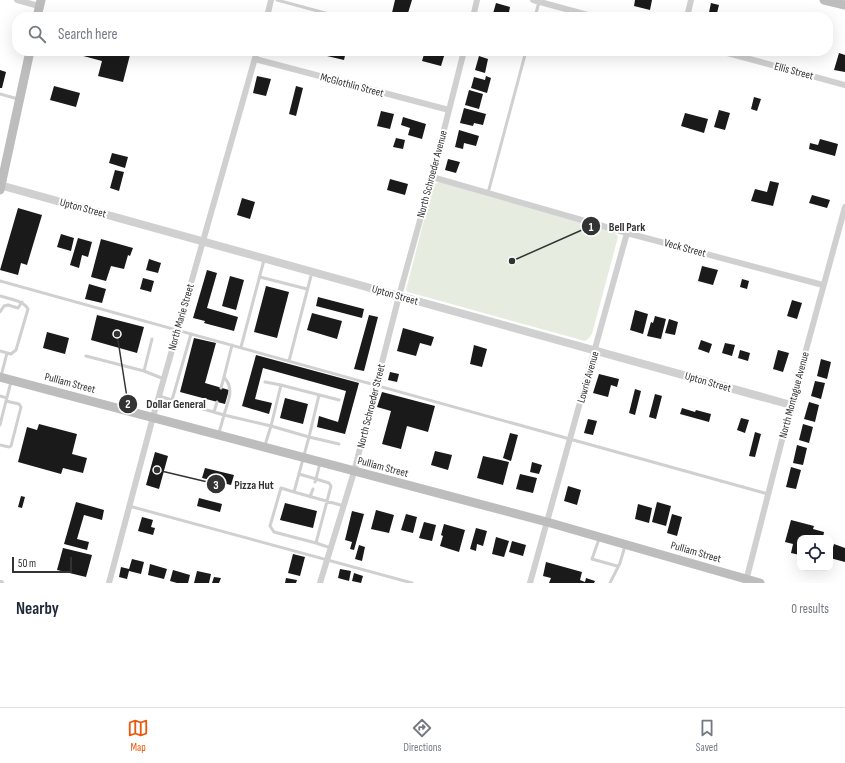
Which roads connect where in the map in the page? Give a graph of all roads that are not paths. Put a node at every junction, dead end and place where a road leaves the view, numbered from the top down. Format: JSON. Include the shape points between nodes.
{"nodes":[{"id":1,"x":17,"y":0,"type":"edge"},
{"id":2,"x":271,"y":0,"type":"edge"},
{"id":3,"x":277,"y":0,"type":"edge"},
{"id":4,"x":477,"y":0,"type":"edge"},
{"id":5,"x":691,"y":0,"type":"edge"},
{"id":6,"x":824,"y":0,"type":"edge"},
{"id":7,"x":536,"y":1,"type":"edge"},
{"id":8,"x":40,"y":3,"type":"edge"},
{"id":9,"x":845,"y":5,"type":"edge"},
{"id":10,"x":268,"y":12,"type":"edge"},
{"id":11,"x":321,"y":12,"type":"edge"},
{"id":12,"x":474,"y":12,"type":"edge"},
{"id":13,"x":535,"y":12,"type":"edge"},
{"id":14,"x":577,"y":12,"type":"edge"},
{"id":15,"x":688,"y":12,"type":"edge"},
{"id":16,"x":29,"y":56,"type":"edge"},
{"id":17,"x":256,"y":56,"type":"edge"},
{"id":18,"x":463,"y":56,"type":"edge"},
{"id":19,"x":525,"y":56,"type":"edge"},
{"id":20,"x":738,"y":56,"type":"edge"},
{"id":21,"x":255,"y":59,"type":"junction"},
{"id":22,"x":845,"y":85,"type":"edge"},
{"id":23,"x":0,"y":94,"type":"edge"},
{"id":24,"x":19,"y":99,"type":"junction"},
{"id":25,"x":448,"y":110,"type":"junction"},
{"id":26,"x":432,"y":177,"type":"junction"},
{"id":27,"x":0,"y":187,"type":"edge"},
{"id":28,"x":488,"y":193,"type":"junction"},
{"id":29,"x":845,"y":207,"type":"edge"},
{"id":30,"x":627,"y":233,"type":"junction"},
{"id":31,"x":203,"y":241,"type":"junction"},
{"id":32,"x":265,"y":259,"type":"junction"},
{"id":33,"x":312,"y":272,"type":"junction"},
{"id":34,"x":260,"y":276,"type":"junction"},
{"id":35,"x":0,"y":281,"type":"edge"},
{"id":36,"x":823,"y":285,"type":"junction"},
{"id":37,"x":308,"y":289,"type":"junction"},
{"id":38,"x":0,"y":296,"type":"edge"},
{"id":39,"x":399,"y":296,"type":"junction"},
{"id":40,"x":22,"y":302,"type":"junction"},
{"id":41,"x":0,"y":312,"type":"edge"},
{"id":42,"x":178,"y":330,"type":"junction"},
{"id":43,"x":191,"y":334,"type":"junction"},
{"id":44,"x":152,"y":339,"type":"dead end"},
{"id":45,"x":232,"y":345,"type":"junction"},
{"id":46,"x":241,"y":348,"type":"junction"},
{"id":47,"x":595,"y":350,"type":"junction"},
{"id":48,"x":0,"y":352,"type":"edge"},
{"id":49,"x":7,"y":353,"type":"junction"},
{"id":50,"x":86,"y":356,"type":"dead end"},
{"id":51,"x":289,"y":361,"type":"junction"},
{"id":52,"x":144,"y":371,"type":"junction"},
{"id":53,"x":1,"y":377,"type":"edge"},
{"id":54,"x":224,"y":377,"type":"junction"},
{"id":55,"x":164,"y":379,"type":"junction"},
{"id":56,"x":12,"y":380,"type":"junction"},
{"id":57,"x":265,"y":382,"type":"dead end"},
{"id":58,"x":281,"y":385,"type":"junction"},
{"id":59,"x":376,"y":385,"type":"junction"},
{"id":60,"x":221,"y":388,"type":"dead end"},
{"id":61,"x":319,"y":395,"type":"junction"},
{"id":62,"x":0,"y":396,"type":"edge"},
{"id":63,"x":159,"y":396,"type":"junction"},
{"id":64,"x":6,"y":400,"type":"junction"},
{"id":65,"x":172,"y":400,"type":"junction"},
{"id":66,"x":339,"y":400,"type":"dead end"},
{"id":67,"x":217,"y":402,"type":"dead end"},
{"id":68,"x":791,"y":405,"type":"junction"},
{"id":69,"x":214,"y":412,"type":"junction"},
{"id":70,"x":224,"y":415,"type":"junction"},
{"id":71,"x":153,"y":417,"type":"junction"},
{"id":72,"x":0,"y":425,"type":"edge"},
{"id":73,"x":271,"y":426,"type":"junction"},
{"id":74,"x":219,"y":435,"type":"junction"},
{"id":75,"x":309,"y":437,"type":"junction"},
{"id":76,"x":570,"y":439,"type":"junction"},
{"id":77,"x":339,"y":444,"type":"dead end"},
{"id":78,"x":0,"y":445,"type":"edge"},
{"id":79,"x":264,"y":447,"type":"junction"},
{"id":80,"x":303,"y":458,"type":"junction"},
{"id":81,"x":320,"y":462,"type":"junction"},
{"id":82,"x":354,"y":472,"type":"junction"},
{"id":83,"x":298,"y":474,"type":"junction"},
{"id":84,"x":315,"y":480,"type":"junction"},
{"id":85,"x":313,"y":489,"type":"dead end"},
{"id":86,"x":294,"y":492,"type":"junction"},
{"id":87,"x":768,"y":494,"type":"junction"},
{"id":88,"x":310,"y":497,"type":"junction"},
{"id":89,"x":328,"y":502,"type":"junction"},
{"id":90,"x":129,"y":506,"type":"junction"},
{"id":91,"x":344,"y":506,"type":"junction"},
{"id":92,"x":547,"y":522,"type":"junction"},
{"id":93,"x":599,"y":537,"type":"junction"},
{"id":94,"x":316,"y":543,"type":"junction"},
{"id":95,"x":626,"y":545,"type":"junction"},
{"id":96,"x":331,"y":548,"type":"junction"},
{"id":97,"x":327,"y":560,"type":"junction"},
{"id":98,"x":617,"y":566,"type":"junction"},
{"id":99,"x":746,"y":581,"type":"edge"},
{"id":100,"x":109,"y":583,"type":"edge"},
{"id":101,"x":320,"y":583,"type":"edge"},
{"id":102,"x":412,"y":583,"type":"edge"},
{"id":103,"x":530,"y":583,"type":"edge"},
{"id":104,"x":610,"y":583,"type":"edge"},
{"id":105,"x":760,"y":583,"type":"edge"}],
"edges":[{"from":1,"to":8,"type":"street"},
{"from":2,"to":10,"type":"street"},
{"from":3,"to":11,"type":"lane"},
{"from":4,"to":12,"type":"street"},
{"from":5,"to":15,"type":"street"},
{"from":6,"to":9,"type":"main road"},
{"from":7,"to":13,"type":"lane"},
{"from":7,"to":14,"type":"street"},
{"from":16,"to":24,"type":"main road"},
{"from":17,"to":21,"type":"street","name":"North Marie Street"},
{"from":18,"to":25,"type":"street","name":"North Schroeder Avenue"},
{"from":19,"to":28,"type":"lane"},
{"from":20,"to":22,"type":"street","name":"Ellis Street"},
{"from":21,"to":25,"type":"street","name":"McGlothlin Street"},
{"from":21,"to":31,"type":"street","name":"North Marie Street"},
{"from":23,"to":24,"type":"lane"},
{"from":24,"to":27,"type":"main road"},
{"from":25,"to":26,"type":"street","name":"North Schroeder Avenue"},
{"from":26,"to":28,"type":"street","name":"Veck Street"},
{"from":26,"to":39,"type":"street","name":"North Schroeder Avenue"},
{"from":27,"to":31,"type":"street","name":"Upton Street"},
{"from":28,"to":30,"type":"street","name":"Veck Street"},
{"from":29,"to":36,"type":"street","name":"North Montague Avenue"},
{"from":30,"to":36,"type":"street","name":"Veck Street"},
{"from":30,"to":47,"type":"street","name":"Lowrie Avenue"},
{"from":31,"to":32,"type":"street","name":"Upton Street"},
{"from":31,"to":42,"type":"street","name":"North Marie Street"},
{"from":32,"to":33,"type":"street","name":"Upton Street"},
{"from":32,"to":34,"type":"lane"},
{"from":33,"to":37,"type":"lane"},
{"from":33,"to":39,"type":"street","name":"Upton Street"},
{"from":34,"to":37,"type":"lane"},
{"from":34,"to":46,"type":"lane"},
{"from":35,"to":42,"type":"lane"},
{"from":36,"to":68,"type":"street","name":"North Montague Avenue"},
{"from":37,"to":51,"type":"lane"},
{"from":38,"to":40,"type":"lane"},
{"from":39,"to":47,"type":"street","name":"Upton Street"},
{"from":39,"to":59,"type":"street","name":"North Schroeder Street"},
{"from":40,"to":41,"type":"lane","via":[[18,308],[8,305]]},
{"from":40,"to":49,"type":"lane","via":[[28,309],[16,350],[11,354]]},
{"from":42,"to":43,"type":"lane"},
{"from":42,"to":55,"type":"street","name":"North Marie Street"},
{"from":43,"to":45,"type":"lane"},
{"from":43,"to":65,"type":"lane"},
{"from":44,"to":52,"type":"lane"},
{"from":45,"to":46,"type":"lane"},
{"from":45,"to":54,"type":"lane"},
{"from":46,"to":51,"type":"lane"},
{"from":47,"to":68,"type":"street","name":"Upton Street"},
{"from":47,"to":76,"type":"street","name":"Lowrie Avenue"},
{"from":48,"to":49,"type":"lane"},
{"from":49,"to":53,"type":"lane"},
{"from":50,"to":52,"type":"lane"},
{"from":51,"to":59,"type":"lane"},
{"from":52,"to":55,"type":"lane"},
{"from":53,"to":56,"type":"main road","name":"Pulliam Street"},
{"from":54,"to":60,"type":"lane"},
{"from":54,"to":70,"type":"lane","via":[[230,383],[230,393]]},
{"from":55,"to":63,"type":"street","name":"North Marie Street"},
{"from":56,"to":64,"type":"lane"},
{"from":56,"to":71,"type":"main road","name":"Pulliam Street"},
{"from":57,"to":58,"type":"lane"},
{"from":58,"to":61,"type":"lane"},
{"from":58,"to":73,"type":"lane"},
{"from":59,"to":76,"type":"lane"},
{"from":59,"to":82,"type":"street","name":"North Schroeder Street"},
{"from":61,"to":66,"type":"lane"},
{"from":61,"to":75,"type":"lane"},
{"from":62,"to":64,"type":"lane"},
{"from":63,"to":65,"type":"lane"},
{"from":63,"to":71,"type":"street","name":"North Marie Street"},
{"from":64,"to":72,"type":"lane"},
{"from":64,"to":78,"type":"lane","via":[[21,407],[11,446]]},
{"from":65,"to":69,"type":"lane"},
{"from":67,"to":69,"type":"lane"},
{"from":68,"to":87,"type":"street","name":"North Montague Avenue"},
{"from":69,"to":70,"type":"lane"},
{"from":70,"to":73,"type":"lane"},
{"from":70,"to":74,"type":"lane"},
{"from":71,"to":74,"type":"main road","name":"Pulliam Street"},
{"from":71,"to":90,"type":"street","name":"North Marie Street"},
{"from":73,"to":75,"type":"lane"},
{"from":73,"to":79,"type":"lane"},
{"from":74,"to":79,"type":"main road","name":"Pulliam Street"},
{"from":75,"to":77,"type":"lane"},
{"from":75,"to":80,"type":"lane"},
{"from":76,"to":87,"type":"lane"},
{"from":76,"to":92,"type":"street","name":"Lowrie Avenue"},
{"from":79,"to":80,"type":"main road","name":"Pulliam Street"},
{"from":80,"to":81,"type":"main road","name":"Pulliam Street"},
{"from":80,"to":83,"type":"lane"},
{"from":81,"to":82,"type":"main road","name":"Pulliam Street"},
{"from":81,"to":84,"type":"lane"},
{"from":82,"to":91,"type":"street","name":"North Schroeder Street"},
{"from":82,"to":92,"type":"main road","name":"Pulliam Street"},
{"from":83,"to":84,"type":"lane"},
{"from":83,"to":86,"type":"lane"},
{"from":84,"to":89,"type":"lane","via":[[329,482],[331,486]]},
{"from":85,"to":88,"type":"lane"},
{"from":86,"to":88,"type":"lane"},
{"from":86,"to":94,"type":"lane","via":[[281,488],[270,526],[274,532]]},
{"from":87,"to":99,"type":"street","name":"North Montague Avenue"},
{"from":88,"to":89,"type":"lane"},
{"from":89,"to":91,"type":"lane"},
{"from":89,"to":94,"type":"lane"},
{"from":90,"to":97,"type":"lane"},
{"from":90,"to":100,"type":"street","name":"North Marie Street"},
{"from":91,"to":96,"type":"street","name":"North Schroeder Street"},
{"from":92,"to":93,"type":"main road","name":"Pulliam Street"},
{"from":92,"to":103,"type":"street","name":"Lowrie Avenue"},
{"from":93,"to":95,"type":"main road","name":"Pulliam Street"},
{"from":93,"to":98,"type":"lane","via":[[592,559]]},
{"from":94,"to":96,"type":"lane"},
{"from":95,"to":98,"type":"lane"},
{"from":95,"to":99,"type":"main road","name":"Pulliam Street"},
{"from":96,"to":97,"type":"street","name":"North Schroeder Street"},
{"from":97,"to":101,"type":"street","name":"North Schroeder Street"},
{"from":97,"to":102,"type":"lane"},
{"from":98,"to":104,"type":"lane"},
{"from":99,"to":105,"type":"main road","name":"Pulliam Street"}]}
